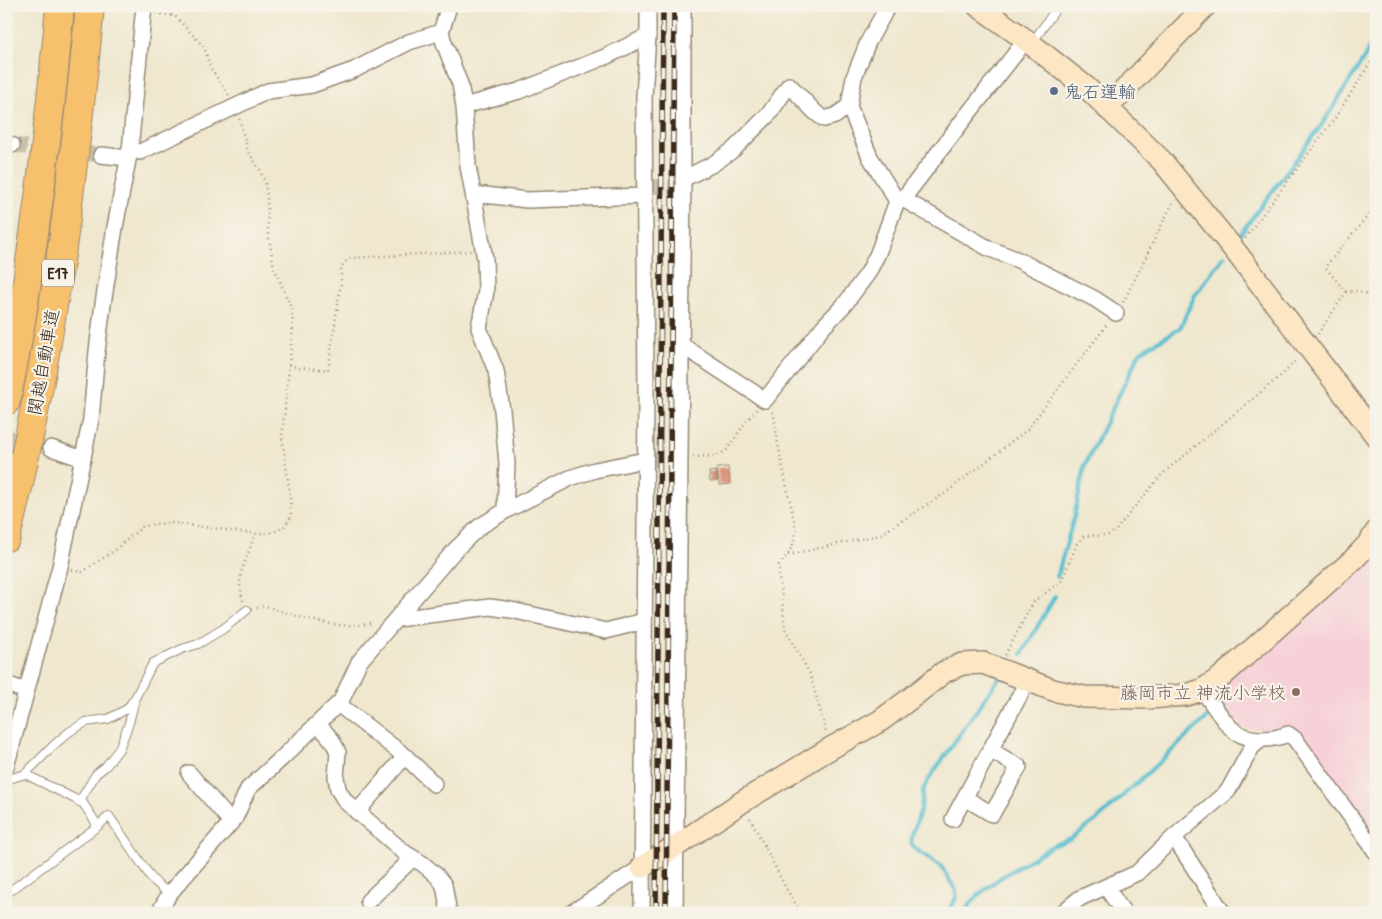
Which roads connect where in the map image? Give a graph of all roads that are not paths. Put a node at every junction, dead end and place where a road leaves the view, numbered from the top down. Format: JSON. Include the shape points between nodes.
{"nodes":[{"id":1,"x":60,"y":6,"type":"edge"},
{"id":2,"x":90,"y":6,"type":"edge"},
{"id":3,"x":448,"y":6,"type":"edge"},
{"id":4,"x":648,"y":6,"type":"edge"},
{"id":5,"x":683,"y":6,"type":"edge"},
{"id":6,"x":888,"y":6,"type":"edge"},
{"id":7,"x":978,"y":6,"type":"edge"},
{"id":8,"x":1058,"y":6,"type":"edge"},
{"id":9,"x":1205,"y":6,"type":"edge"},
{"id":10,"x":144,"y":9,"type":"edge"},
{"id":11,"x":441,"y":32,"type":"junction"},
{"id":12,"x":648,"y":36,"type":"junction"},
{"id":13,"x":1029,"y":42,"type":"junction"},
{"id":14,"x":464,"y":106,"type":"junction"},
{"id":15,"x":849,"y":106,"type":"junction"},
{"id":16,"x":1107,"y":108,"type":"junction"},
{"id":17,"x":129,"y":154,"type":"junction"},
{"id":18,"x":101,"y":155,"type":"tunnel mouth"},
{"id":19,"x":683,"y":179,"type":"junction"},
{"id":20,"x":645,"y":196,"type":"junction"},
{"id":21,"x":474,"y":198,"type":"junction"},
{"id":22,"x":900,"y":200,"type":"junction"},
{"id":23,"x":1116,"y":313,"type":"road end"},
{"id":24,"x":680,"y":344,"type":"junction"},
{"id":25,"x":6,"y":401,"type":"edge"},
{"id":26,"x":1376,"y":436,"type":"edge"},
{"id":27,"x":51,"y":448,"type":"tunnel mouth"},
{"id":28,"x":82,"y":459,"type":"junction"},
{"id":29,"x":645,"y":460,"type":"junction"},
{"id":30,"x":505,"y":511,"type":"junction"},
{"id":31,"x":1376,"y":532,"type":"edge"},
{"id":32,"x":6,"y":537,"type":"edge"},
{"id":33,"x":247,"y":610,"type":"road end"},
{"id":34,"x":397,"y":618,"type":"junction"},
{"id":35,"x":644,"y":621,"type":"junction"},
{"id":36,"x":1028,"y":680,"type":"junction"},
{"id":37,"x":6,"y":684,"type":"edge"},
{"id":38,"x":1202,"y":690,"type":"junction"},
{"id":39,"x":26,"y":691,"type":"junction"},
{"id":40,"x":135,"y":698,"type":"junction"},
{"id":41,"x":338,"y":704,"type":"junction"},
{"id":42,"x":318,"y":724,"type":"junction"},
{"id":43,"x":1262,"y":739,"type":"junction"},
{"id":44,"x":990,"y":750,"type":"junction"},
{"id":45,"x":405,"y":756,"type":"junction"},
{"id":46,"x":6,"y":767,"type":"edge"},
{"id":47,"x":25,"y":774,"type":"junction"},
{"id":48,"x":189,"y":774,"type":"dead end"},
{"id":49,"x":6,"y":780,"type":"edge"},
{"id":50,"x":434,"y":784,"type":"dead end"},
{"id":51,"x":965,"y":798,"type":"junction"},
{"id":52,"x":79,"y":802,"type":"junction"},
{"id":53,"x":357,"y":812,"type":"junction"},
{"id":54,"x":953,"y":819,"type":"dead end"},
{"id":55,"x":232,"y":822,"type":"junction"},
{"id":56,"x":98,"y":826,"type":"junction"},
{"id":57,"x":1174,"y":838,"type":"junction"},
{"id":58,"x":676,"y":846,"type":"junction"},
{"id":59,"x":1376,"y":852,"type":"edge"},
{"id":60,"x":414,"y":858,"type":"junction"},
{"id":61,"x":642,"y":867,"type":"junction"},
{"id":62,"x":1106,"y":887,"type":"junction"},
{"id":63,"x":6,"y":894,"type":"edge"},
{"id":64,"x":169,"y":894,"type":"junction"},
{"id":65,"x":368,"y":901,"type":"dead end"},
{"id":66,"x":159,"y":913,"type":"edge"},
{"id":67,"x":449,"y":913,"type":"edge"},
{"id":68,"x":571,"y":913,"type":"edge"},
{"id":69,"x":642,"y":913,"type":"edge"},
{"id":70,"x":675,"y":913,"type":"edge"},
{"id":71,"x":1062,"y":913,"type":"edge"},
{"id":72,"x":1124,"y":913,"type":"edge"},
{"id":73,"x":1223,"y":913,"type":"edge"}],
"edges":[{"from":1,"to":25,"type":"highway","name":"関越自動車道","number":"E17","via":[[40,189]]},
{"from":2,"to":32,"type":"highway","name":"関越自動車道","number":"E17","via":[[78,127],[54,299],[36,402]]},
{"from":3,"to":11,"type":"street"},
{"from":4,"to":12,"type":"street"},
{"from":5,"to":19,"type":"street"},
{"from":6,"to":15,"type":"street","via":[[854,77]]},
{"from":7,"to":13,"type":"street"},
{"from":8,"to":13,"type":"lane"},
{"from":9,"to":16,"type":"street"},
{"from":10,"to":17,"type":"street"},
{"from":11,"to":14,"type":"street","via":[[460,84]]},
{"from":11,"to":17,"type":"street","via":[[408,42],[354,70],[312,85],[268,91],[140,152]]},
{"from":12,"to":14,"type":"street","via":[[519,91]]},
{"from":12,"to":20,"type":"street","via":[[644,96]]},
{"from":13,"to":16,"type":"street"},
{"from":13,"to":22,"type":"street"},
{"from":14,"to":21,"type":"street","via":[[468,166]]},
{"from":15,"to":19,"type":"street","via":[[835,116],[824,118],[789,85],[769,114],[733,150]]},
{"from":15,"to":22,"type":"street","via":[[870,157]]},
{"from":16,"to":26,"type":"street","via":[[1162,161],[1236,252]]},
{"from":17,"to":18,"type":"street"},
{"from":17,"to":28,"type":"street","via":[[103,304],[91,419]]},
{"from":19,"to":24,"type":"street"},
{"from":20,"to":21,"type":"street","via":[[527,200],[485,195]]},
{"from":20,"to":29,"type":"street"},
{"from":21,"to":30,"type":"street","via":[[484,250],[486,291],[479,328],[496,371],[502,410],[507,463]]},
{"from":22,"to":23,"type":"street"},
{"from":22,"to":24,"type":"street","via":[[868,273],[765,400]]},
{"from":24,"to":58,"type":"street"},
{"from":27,"to":28,"type":"street"},
{"from":28,"to":39,"type":"street","via":[[60,567]]},
{"from":29,"to":30,"type":"street","via":[[570,478]]},
{"from":29,"to":35,"type":"street"},
{"from":30,"to":34,"type":"street","via":[[479,527],[454,550]]},
{"from":31,"to":38,"type":"street","via":[[1354,559],[1220,678]]},
{"from":33,"to":40,"type":"lane","via":[[198,644],[153,663]]},
{"from":34,"to":35,"type":"street","via":[[490,607],[606,631]]},
{"from":34,"to":41,"type":"street","via":[[359,662]]},
{"from":35,"to":61,"type":"street"},
{"from":36,"to":38,"type":"street","via":[[1084,697],[1158,697]]},
{"from":36,"to":44,"type":"street"},
{"from":36,"to":58,"type":"street","via":[[983,662],[962,664],[944,672],[880,720],[742,802]]},
{"from":37,"to":39,"type":"street"},
{"from":38,"to":43,"type":"street","via":[[1232,729],[1248,737]]},
{"from":39,"to":46,"type":"street"},
{"from":40,"to":47,"type":"lane","via":[[127,709],[108,719],[86,722],[70,732]]},
{"from":40,"to":52,"type":"lane","via":[[119,749],[96,774]]},
{"from":41,"to":42,"type":"street"},
{"from":41,"to":45,"type":"street"},
{"from":42,"to":53,"type":"street","via":[[338,752],[338,789]]},
{"from":42,"to":55,"type":"street","via":[[248,789]]},
{"from":43,"to":57,"type":"street","via":[[1252,747],[1228,791]]},
{"from":43,"to":59,"type":"street","via":[[1288,734],[1295,739]]},
{"from":44,"to":51,"type":"street"},
{"from":44,"to":51,"type":"street","via":[[1018,767],[992,814]]},
{"from":45,"to":50,"type":"street"},
{"from":45,"to":53,"type":"street"},
{"from":47,"to":49,"type":"lane"},
{"from":47,"to":52,"type":"lane"},
{"from":48,"to":55,"type":"street"},
{"from":51,"to":54,"type":"street"},
{"from":52,"to":56,"type":"lane","via":[[83,803]]},
{"from":53,"to":60,"type":"street"},
{"from":55,"to":64,"type":"street"},
{"from":56,"to":63,"type":"lane"},
{"from":56,"to":64,"type":"lane","via":[[109,816],[152,879]]},
{"from":57,"to":62,"type":"street","via":[[1137,872]]},
{"from":57,"to":73,"type":"street"},
{"from":58,"to":61,"type":"street"},
{"from":58,"to":70,"type":"street"},
{"from":60,"to":65,"type":"street"},
{"from":60,"to":67,"type":"street","via":[[444,885]]},
{"from":61,"to":68,"type":"street"},
{"from":61,"to":69,"type":"street"},
{"from":62,"to":71,"type":"street","via":[[1080,898]]},
{"from":62,"to":72,"type":"street"},
{"from":64,"to":66,"type":"street"}]}
